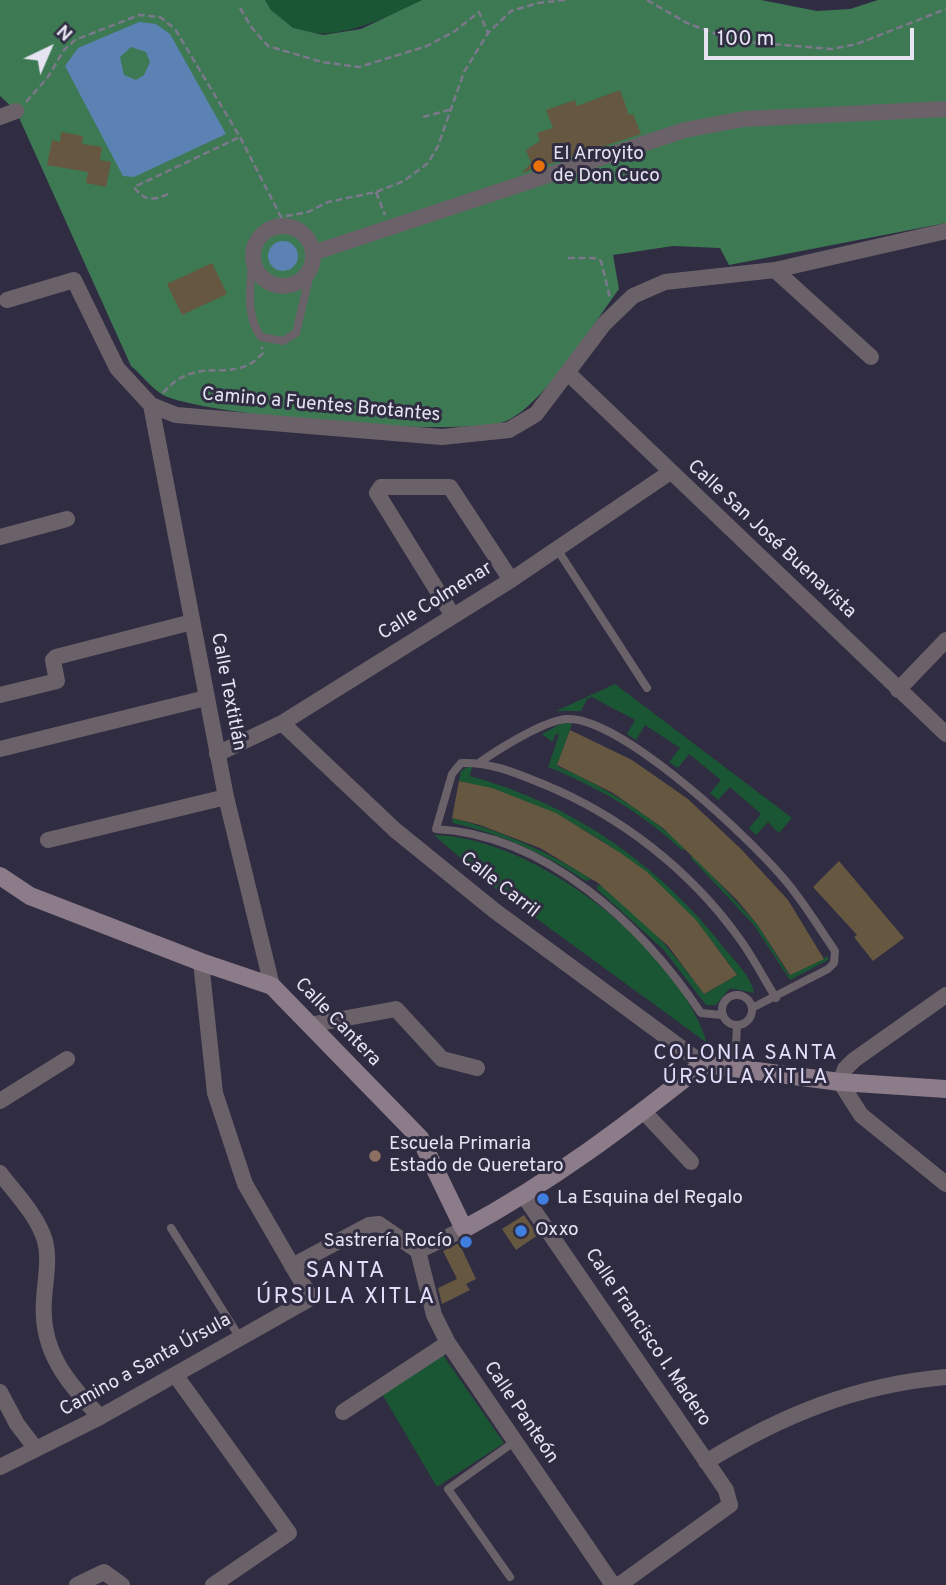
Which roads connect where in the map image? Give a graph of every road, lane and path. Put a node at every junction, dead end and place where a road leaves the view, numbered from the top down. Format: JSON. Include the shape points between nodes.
{"nodes":[{"id":1,"x":566,"y":0,"type":"edge"},
{"id":2,"x":647,"y":0,"type":"edge"},
{"id":3,"x":240,"y":8,"type":"dead end"},
{"id":4,"x":946,"y":9,"type":"edge"},
{"id":5,"x":488,"y":33,"type":"junction"},
{"id":6,"x":946,"y":109,"type":"edge"},
{"id":7,"x":449,"y":110,"type":"junction"},
{"id":8,"x":16,"y":111,"type":"joint"},
{"id":9,"x":0,"y":117,"type":"edge"},
{"id":10,"x":423,"y":117,"type":"dead end"},
{"id":11,"x":240,"y":137,"type":"junction"},
{"id":12,"x":376,"y":192,"type":"junction"},
{"id":13,"x":168,"y":194,"type":"dead end"},
{"id":14,"x":285,"y":222,"type":"junction"},
{"id":15,"x":389,"y":227,"type":"junction"},
{"id":16,"x":946,"y":231,"type":"edge"},
{"id":17,"x":253,"y":250,"type":"junction"},
{"id":18,"x":568,"y":258,"type":"dead end"},
{"id":19,"x":313,"y":259,"type":"junction"},
{"id":20,"x":775,"y":270,"type":"junction"},
{"id":21,"x":7,"y":300,"type":"dead end"},
{"id":22,"x":614,"y":314,"type":"junction"},
{"id":23,"x":261,"y":337,"type":"junction"},
{"id":24,"x":871,"y":357,"type":"dead end"},
{"id":25,"x":569,"y":374,"type":"junction"},
{"id":26,"x":151,"y":405,"type":"junction"},
{"id":27,"x":669,"y":473,"type":"junction"},
{"id":28,"x":67,"y":519,"type":"dead end"},
{"id":29,"x":0,"y":537,"type":"edge"},
{"id":30,"x":556,"y":549,"type":"junction"},
{"id":31,"x":511,"y":580,"type":"junction"},
{"id":32,"x":453,"y":616,"type":"junction"},
{"id":33,"x":192,"y":622,"type":"junction"},
{"id":34,"x":946,"y":640,"type":"edge"},
{"id":35,"x":647,"y":688,"type":"dead end"},
{"id":36,"x":898,"y":690,"type":"junction"},
{"id":37,"x":0,"y":695,"type":"edge"},
{"id":38,"x":206,"y":698,"type":"junction"},
{"id":39,"x":282,"y":723,"type":"junction"},
{"id":40,"x":946,"y":734,"type":"edge"},
{"id":41,"x":0,"y":748,"type":"edge"},
{"id":42,"x":218,"y":754,"type":"junction"},
{"id":43,"x":480,"y":762,"type":"junction"},
{"id":44,"x":226,"y":797,"type":"junction"},
{"id":45,"x":48,"y":839,"type":"dead end"},
{"id":46,"x":0,"y":876,"type":"edge"},
{"id":47,"x":201,"y":962,"type":"junction"},
{"id":48,"x":272,"y":986,"type":"junction"},
{"id":49,"x":946,"y":995,"type":"edge"},
{"id":50,"x":776,"y":998,"type":"junction"},
{"id":51,"x":752,"y":1008,"type":"junction"},
{"id":52,"x":722,"y":1015,"type":"junction"},
{"id":53,"x":309,"y":1025,"type":"junction"},
{"id":54,"x":737,"y":1025,"type":"junction"},
{"id":55,"x":68,"y":1059,"type":"dead end"},
{"id":56,"x":703,"y":1064,"type":"junction"},
{"id":57,"x":477,"y":1068,"type":"dead end"},
{"id":58,"x":735,"y":1068,"type":"junction"},
{"id":59,"x":840,"y":1082,"type":"junction"},
{"id":60,"x":946,"y":1089,"type":"edge"},
{"id":61,"x":0,"y":1101,"type":"edge"},
{"id":62,"x":644,"y":1112,"type":"junction"},
{"id":63,"x":691,"y":1162,"type":"dead end"},
{"id":64,"x":0,"y":1173,"type":"edge"},
{"id":65,"x":946,"y":1184,"type":"edge"},
{"id":66,"x":524,"y":1196,"type":"junction"},
{"id":67,"x":171,"y":1228,"type":"dead end"},
{"id":68,"x":464,"y":1229,"type":"junction"},
{"id":69,"x":418,"y":1251,"type":"junction"},
{"id":70,"x":292,"y":1266,"type":"junction"},
{"id":71,"x":240,"y":1338,"type":"junction"},
{"id":72,"x":448,"y":1343,"type":"junction"},
{"id":73,"x":176,"y":1376,"type":"junction"},
{"id":74,"x":946,"y":1377,"type":"edge"},
{"id":75,"x":0,"y":1392,"type":"edge"},
{"id":76,"x":342,"y":1412,"type":"dead end"},
{"id":77,"x":100,"y":1417,"type":"junction"},
{"id":78,"x":514,"y":1442,"type":"junction"},
{"id":79,"x":36,"y":1449,"type":"junction"},
{"id":80,"x":706,"y":1462,"type":"junction"},
{"id":81,"x":0,"y":1467,"type":"edge"},
{"id":82,"x":510,"y":1577,"type":"dead end"},
{"id":83,"x":78,"y":1585,"type":"edge"},
{"id":84,"x":122,"y":1585,"type":"edge"},
{"id":85,"x":213,"y":1585,"type":"edge"},
{"id":86,"x":613,"y":1585,"type":"edge"},
{"id":87,"x":619,"y":1585,"type":"edge"}],
"edges":[{"from":1,"to":5,"type":"path","via":[[512,11]]},
{"from":2,"to":4,"type":"path","via":[[687,23],[734,41],[832,49],[857,44]]},
{"from":3,"to":5,"type":"path","via":[[268,46],[359,67],[427,46],[479,12]]},
{"from":5,"to":7,"type":"path","via":[[464,72]]},
{"from":6,"to":15,"type":"street","via":[[744,119],[685,130]]},
{"from":7,"to":10,"type":"path"},
{"from":7,"to":12,"type":"path","via":[[428,163],[404,181]]},
{"from":8,"to":9,"type":"street"},
{"from":8,"to":11,"type":"path","via":[[48,78],[75,40],[139,15],[160,18],[175,29]]},
{"from":11,"to":13,"type":"path","via":[[134,187],[141,196],[155,200]]},
{"from":11,"to":14,"type":"path"},
{"from":12,"to":14,"type":"path","via":[[328,202]]},
{"from":12,"to":15,"type":"path"},
{"from":14,"to":17,"type":"street","via":[[266,231]]},
{"from":14,"to":19,"type":"street","via":[[309,241]]},
{"from":15,"to":19,"type":"street"},
{"from":16,"to":20,"type":"street","name":"Camino a Fuentes Brotantes"},
{"from":17,"to":19,"type":"street","via":[[257,273],[276,286],[298,283]]},
{"from":17,"to":23,"type":"lane","via":[[250,307],[252,326]]},
{"from":18,"to":22,"type":"path","via":[[601,261]]},
{"from":19,"to":23,"type":"lane","via":[[296,333],[283,341]]},
{"from":20,"to":22,"type":"street","name":"Camino a Fuentes Brotantes","via":[[665,282],[632,296]]},
{"from":20,"to":24,"type":"street"},
{"from":21,"to":26,"type":"street","name":"Camino a Fuentes Brotantes","via":[[75,280],[117,368]]},
{"from":22,"to":25,"type":"street","name":"Camino a Fuentes Brotantes"},
{"from":23,"to":26,"type":"path","via":[[262,353],[254,363],[236,370],[190,372]]},
{"from":25,"to":26,"type":"street","name":"Camino a Fuentes Brotantes","via":[[536,414],[509,430],[442,438],[176,415]]},
{"from":25,"to":27,"type":"street","name":"Calle San José Buenavista"},
{"from":26,"to":33,"type":"street","name":"Calle Textitlán"},
{"from":27,"to":30,"type":"street","name":"Calle Colmenar"},
{"from":27,"to":36,"type":"street","name":"Calle San José Buenavista"},
{"from":28,"to":29,"type":"street"},
{"from":30,"to":31,"type":"street","name":"Calle Colmenar"},
{"from":30,"to":35,"type":"lane"},
{"from":31,"to":32,"type":"street","name":"Calle Colmenar"},
{"from":31,"to":32,"type":"street","via":[[450,486],[377,489]]},
{"from":32,"to":39,"type":"street","name":"Calle Colmenar"},
{"from":33,"to":37,"type":"street","via":[[56,657],[57,681]]},
{"from":33,"to":38,"type":"street","name":"Calle Textitlán"},
{"from":34,"to":36,"type":"street"},
{"from":36,"to":40,"type":"street","name":"Calle San José Buenavista"},
{"from":38,"to":41,"type":"street"},
{"from":38,"to":42,"type":"street","name":"Calle Textitlán"},
{"from":39,"to":42,"type":"street","name":"Calle Colmenar"},
{"from":39,"to":56,"type":"street","name":"Calle Carril","via":[[395,830],[485,903]]},
{"from":42,"to":44,"type":"street","name":"Calle Textitlán"},
{"from":43,"to":50,"type":"lane","via":[[604,812],[653,846],[739,938]]},
{"from":43,"to":50,"type":"lane","via":[[508,743],[564,719],[583,720],[634,747],[708,802],[789,884],[835,951],[828,970]]},
{"from":43,"to":52,"type":"lane","via":[[461,763],[452,774],[436,829],[487,837],[551,867],[625,919],[654,948],[701,1013]]},
{"from":44,"to":45,"type":"street"},
{"from":44,"to":48,"type":"street","name":"Calle Textitlán"},
{"from":46,"to":47,"type":"street","name":"Calle Cantera","via":[[30,896]]},
{"from":47,"to":48,"type":"street","name":"Calle Cantera"},
{"from":47,"to":70,"type":"street","via":[[215,1093],[245,1184]]},
{"from":48,"to":53,"type":"street","name":"Calle Cantera"},
{"from":49,"to":59,"type":"street","via":[[854,1060]]},
{"from":50,"to":51,"type":"lane"},
{"from":51,"to":52,"type":"lane","via":[[744,996],[734,995],[725,1000]]},
{"from":51,"to":54,"type":"lane","via":[[750,1018]]},
{"from":52,"to":54,"type":"lane"},
{"from":53,"to":57,"type":"street","via":[[396,1009],[442,1059]]},
{"from":53,"to":68,"type":"street","name":"Calle Cantera","via":[[421,1138]]},
{"from":54,"to":58,"type":"lane"},
{"from":55,"to":61,"type":"street"},
{"from":56,"to":58,"type":"street"},
{"from":56,"to":62,"type":"street"},
{"from":58,"to":59,"type":"street"},
{"from":59,"to":60,"type":"street"},
{"from":59,"to":65,"type":"street","via":[[861,1115]]},
{"from":62,"to":63,"type":"street"},
{"from":62,"to":66,"type":"street"},
{"from":64,"to":77,"type":"street","via":[[45,1240],[42,1325],[49,1346],[66,1377]]},
{"from":66,"to":68,"type":"street"},
{"from":66,"to":80,"type":"street","name":"Calle Francisco I. Madero"},
{"from":67,"to":71,"type":"lane"},
{"from":68,"to":69,"type":"street"},
{"from":69,"to":70,"type":"street","via":[[379,1224],[369,1225]]},
{"from":69,"to":72,"type":"street","name":"Calle Panteón","via":[[433,1315]]},
{"from":70,"to":71,"type":"street","name":"Camino a Santa Úrsula","via":[[311,1298]]},
{"from":71,"to":73,"type":"street","name":"Camino a Santa Úrsula"},
{"from":72,"to":76,"type":"street"},
{"from":72,"to":78,"type":"street","name":"Calle Panteón"},
{"from":73,"to":77,"type":"street","name":"Camino a Santa Úrsula"},
{"from":73,"to":85,"type":"street","via":[[289,1533]]},
{"from":74,"to":80,"type":"street","via":[[882,1387],[794,1414]]},
{"from":75,"to":79,"type":"street"},
{"from":77,"to":79,"type":"street","name":"Camino a Santa Úrsula"},
{"from":78,"to":82,"type":"lane","via":[[448,1489]]},
{"from":78,"to":86,"type":"street","name":"Calle Panteón"},
{"from":79,"to":81,"type":"street","name":"Camino a Santa Úrsula"},
{"from":80,"to":87,"type":"street","name":"Calle Francisco I. Madero","via":[[726,1490],[730,1505]]},
{"from":83,"to":84,"type":"street","via":[[104,1572]]}]}
